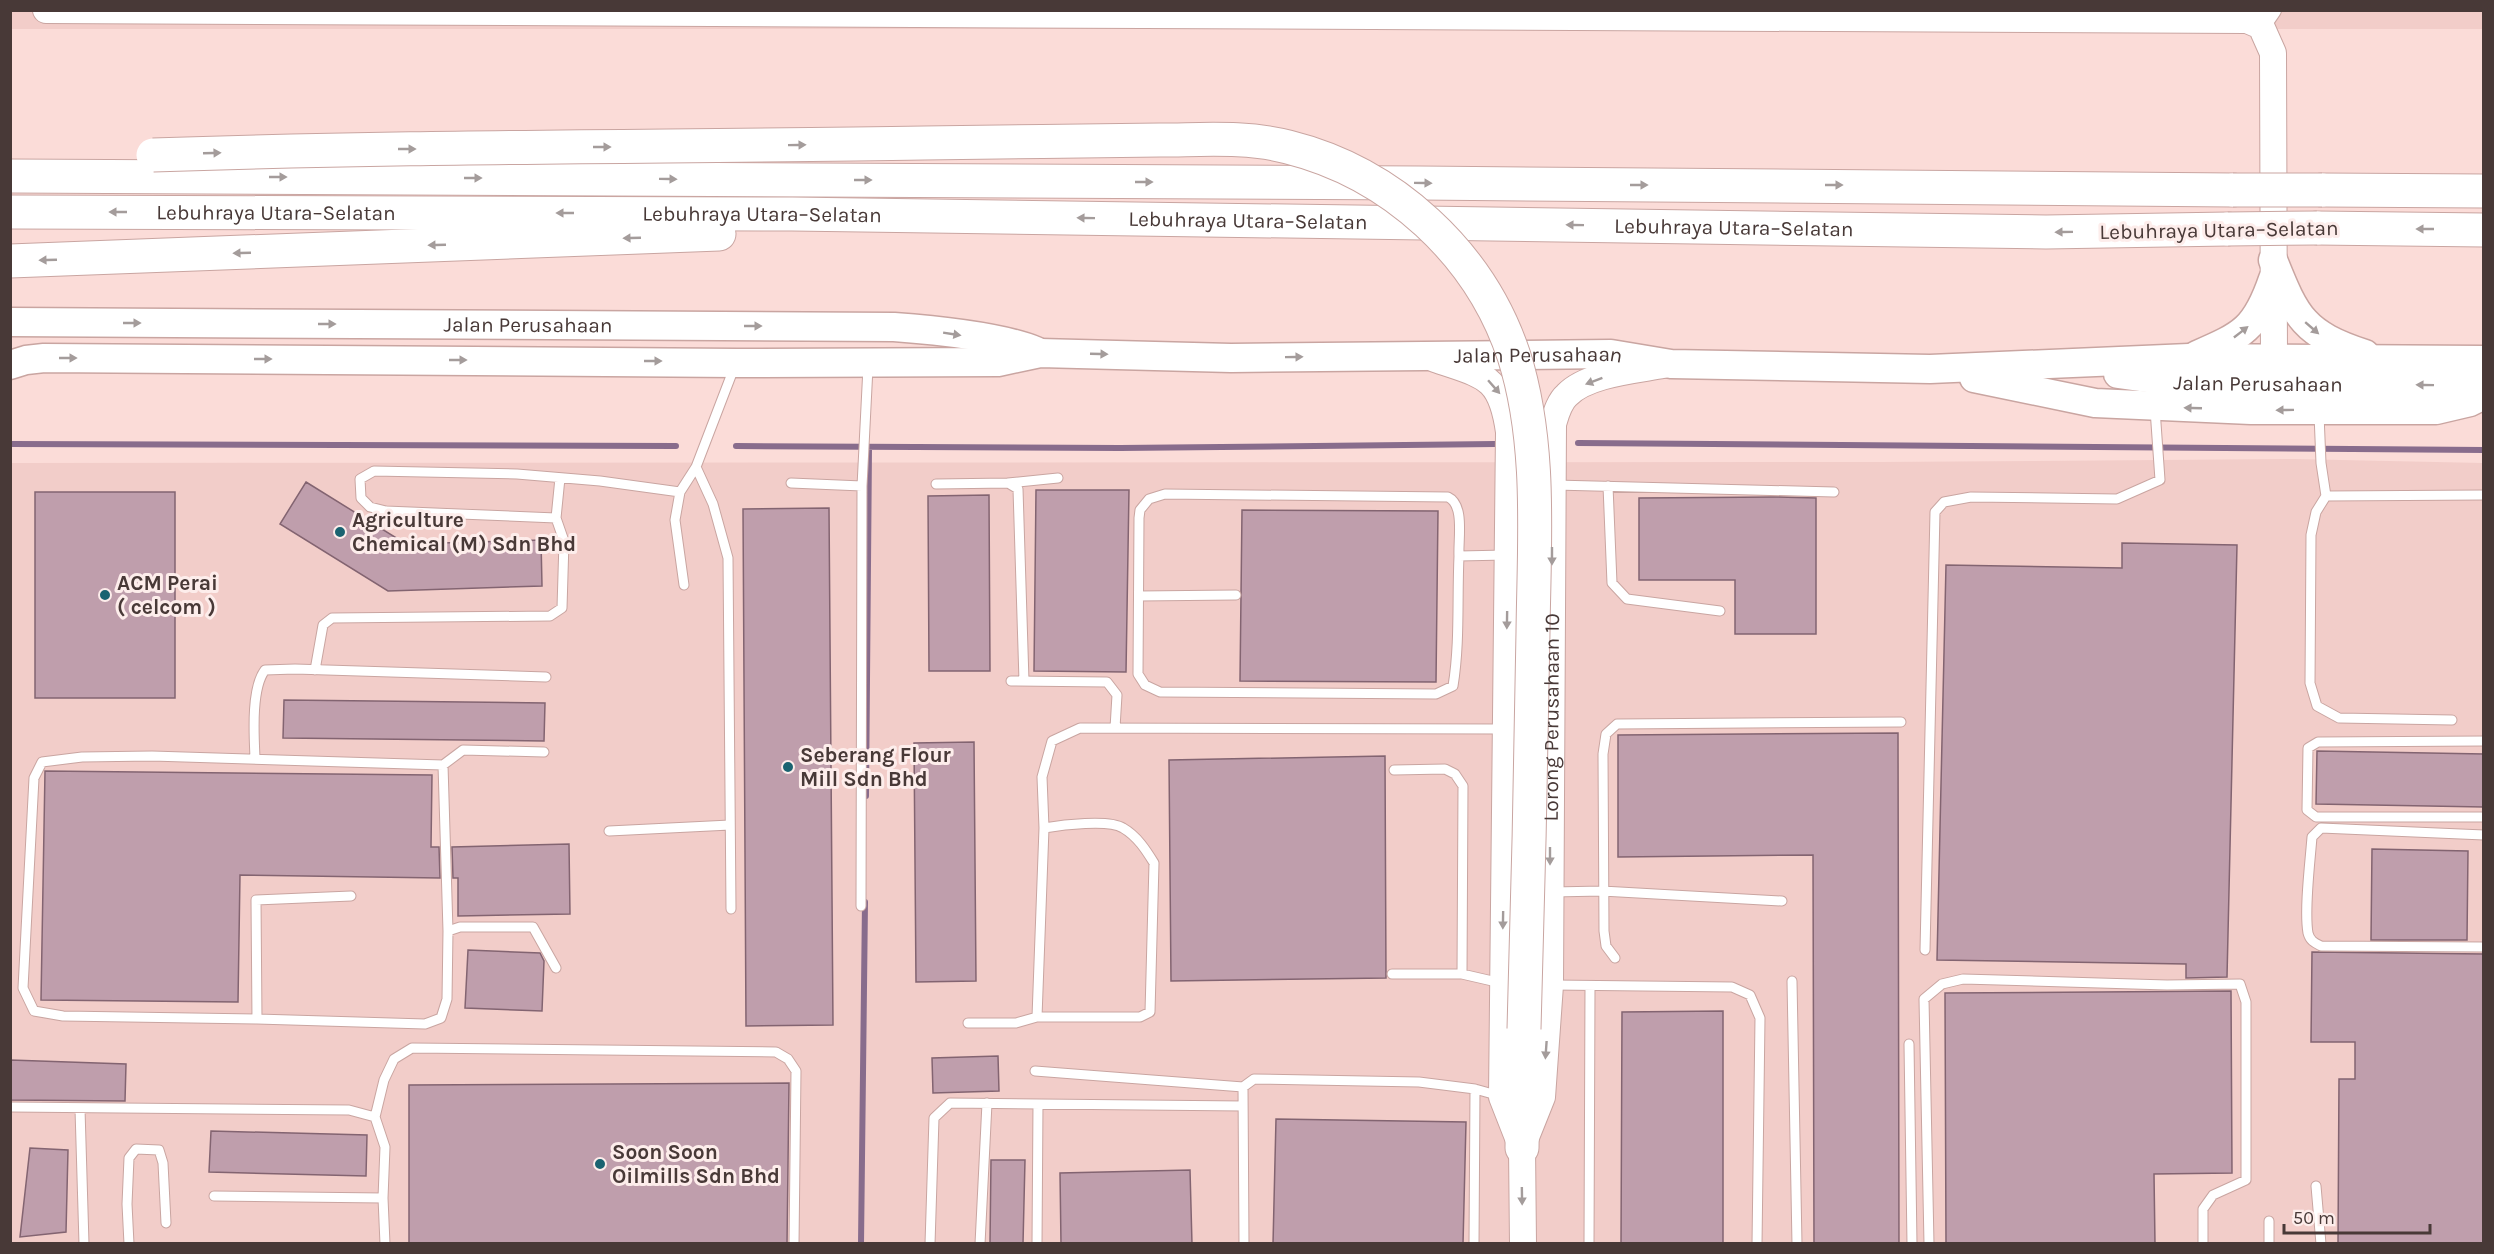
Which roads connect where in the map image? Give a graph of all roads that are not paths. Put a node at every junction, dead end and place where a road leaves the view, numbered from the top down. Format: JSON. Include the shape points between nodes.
{"nodes":[{"id":1,"x":46,"y":10,"type":"edge"},
{"id":2,"x":127,"y":11,"type":"edge"},
{"id":3,"x":392,"y":11,"type":"edge"},
{"id":4,"x":638,"y":12,"type":"edge"},
{"id":5,"x":1228,"y":13,"type":"edge"},
{"id":6,"x":1776,"y":14,"type":"edge"},
{"id":7,"x":2028,"y":14,"type":"edge"},
{"id":8,"x":2267,"y":18,"type":"edge"},
{"id":9,"x":10,"y":176,"type":"edge"},
{"id":10,"x":72,"y":176,"type":"junction"},
{"id":11,"x":2484,"y":191,"type":"edge"},
{"id":12,"x":10,"y":212,"type":"edge"},
{"id":13,"x":792,"y":214,"type":"junction"},
{"id":14,"x":2484,"y":230,"type":"edge"},
{"id":15,"x":10,"y":261,"type":"edge"},
{"id":16,"x":2273,"y":270,"type":"junction"},
{"id":17,"x":10,"y":322,"type":"edge"},
{"id":18,"x":705,"y":326,"type":"junction"},
{"id":19,"x":1040,"y":353,"type":"junction"},
{"id":20,"x":1423,"y":355,"type":"junction"},
{"id":21,"x":2189,"y":358,"type":"junction"},
{"id":22,"x":2381,"y":359,"type":"junction"},
{"id":23,"x":2484,"y":360,"type":"edge"},
{"id":24,"x":705,"y":362,"type":"junction"},
{"id":25,"x":868,"y":362,"type":"junction"},
{"id":26,"x":736,"y":363,"type":"junction"},
{"id":27,"x":2036,"y":363,"type":"junction"},
{"id":28,"x":1671,"y":364,"type":"junction"},
{"id":29,"x":10,"y":365,"type":"edge"},
{"id":30,"x":1930,"y":369,"type":"junction"},
{"id":31,"x":2270,"y":371,"type":"junction"},
{"id":32,"x":2484,"y":386,"type":"edge"},
{"id":33,"x":2484,"y":395,"type":"edge"},
{"id":34,"x":2251,"y":410,"type":"junction"},
{"id":35,"x":2156,"y":416,"type":"junction"},
{"id":36,"x":2319,"y":416,"type":"junction"},
{"id":37,"x":696,"y":467,"type":"junction"},
{"id":38,"x":560,"y":477,"type":"junction"},
{"id":39,"x":1058,"y":478,"type":"dead end"},
{"id":40,"x":791,"y":483,"type":"dead end"},
{"id":41,"x":1008,"y":483,"type":"junction"},
{"id":42,"x":936,"y":484,"type":"dead end"},
{"id":43,"x":1552,"y":484,"type":"junction"},
{"id":44,"x":862,"y":486,"type":"junction"},
{"id":45,"x":1608,"y":486,"type":"junction"},
{"id":46,"x":680,"y":492,"type":"junction"},
{"id":47,"x":1834,"y":492,"type":"dead end"},
{"id":48,"x":2484,"y":495,"type":"edge"},
{"id":49,"x":2326,"y":496,"type":"junction"},
{"id":50,"x":556,"y":518,"type":"junction"},
{"id":51,"x":1509,"y":555,"type":"junction"},
{"id":52,"x":1459,"y":556,"type":"junction"},
{"id":53,"x":684,"y":585,"type":"dead end"},
{"id":54,"x":1236,"y":595,"type":"dead end"},
{"id":55,"x":1139,"y":596,"type":"junction"},
{"id":56,"x":1720,"y":611,"type":"dead end"},
{"id":57,"x":315,"y":670,"type":"junction"},
{"id":58,"x":546,"y":677,"type":"dead end"},
{"id":59,"x":1011,"y":681,"type":"dead end"},
{"id":60,"x":1024,"y":681,"type":"junction"},
{"id":61,"x":2452,"y":720,"type":"dead end"},
{"id":62,"x":1900,"y":722,"type":"dead end"},
{"id":63,"x":1115,"y":728,"type":"junction"},
{"id":64,"x":1505,"y":729,"type":"junction"},
{"id":65,"x":2484,"y":741,"type":"edge"},
{"id":66,"x":544,"y":752,"type":"dead end"},
{"id":67,"x":255,"y":758,"type":"junction"},
{"id":68,"x":443,"y":765,"type":"junction"},
{"id":69,"x":1394,"y":770,"type":"dead end"},
{"id":70,"x":2484,"y":817,"type":"edge"},
{"id":71,"x":730,"y":825,"type":"junction"},
{"id":72,"x":1044,"y":828,"type":"junction"},
{"id":73,"x":609,"y":831,"type":"dead end"},
{"id":74,"x":2484,"y":835,"type":"edge"},
{"id":75,"x":1602,"y":891,"type":"junction"},
{"id":76,"x":1550,"y":892,"type":"junction"},
{"id":77,"x":351,"y":896,"type":"dead end"},
{"id":78,"x":1782,"y":901,"type":"dead end"},
{"id":79,"x":861,"y":906,"type":"dead end"},
{"id":80,"x":731,"y":909,"type":"dead end"},
{"id":81,"x":448,"y":931,"type":"junction"},
{"id":82,"x":2484,"y":947,"type":"edge"},
{"id":83,"x":1925,"y":950,"type":"dead end"},
{"id":84,"x":1615,"y":958,"type":"dead end"},
{"id":85,"x":556,"y":968,"type":"dead end"},
{"id":86,"x":1392,"y":974,"type":"dead end"},
{"id":87,"x":1462,"y":974,"type":"junction"},
{"id":88,"x":1792,"y":981,"type":"dead end"},
{"id":89,"x":1503,"y":983,"type":"junction"},
{"id":90,"x":1550,"y":985,"type":"junction"},
{"id":91,"x":1590,"y":987,"type":"junction"},
{"id":92,"x":1037,"y":1017,"type":"junction"},
{"id":93,"x":257,"y":1019,"type":"junction"},
{"id":94,"x":968,"y":1023,"type":"dead end"},
{"id":95,"x":1909,"y":1044,"type":"dead end"},
{"id":96,"x":1035,"y":1071,"type":"dead end"},
{"id":97,"x":1243,"y":1087,"type":"junction"},
{"id":98,"x":1475,"y":1089,"type":"junction"},
{"id":99,"x":1502,"y":1097,"type":"junction"},
{"id":100,"x":987,"y":1103,"type":"junction"},
{"id":101,"x":1038,"y":1104,"type":"junction"},
{"id":102,"x":1243,"y":1106,"type":"junction"},
{"id":103,"x":10,"y":1107,"type":"edge"},
{"id":104,"x":80,"y":1108,"type":"junction"},
{"id":105,"x":375,"y":1118,"type":"junction"},
{"id":106,"x":1522,"y":1148,"type":"junction"},
{"id":107,"x":2316,"y":1186,"type":"dead end"},
{"id":108,"x":214,"y":1196,"type":"dead end"},
{"id":109,"x":383,"y":1198,"type":"junction"},
{"id":110,"x":2269,"y":1221,"type":"dead end"},
{"id":111,"x":166,"y":1223,"type":"dead end"},
{"id":112,"x":84,"y":1244,"type":"edge"},
{"id":113,"x":129,"y":1244,"type":"edge"},
{"id":114,"x":385,"y":1244,"type":"edge"},
{"id":115,"x":794,"y":1244,"type":"edge"},
{"id":116,"x":930,"y":1244,"type":"edge"},
{"id":117,"x":980,"y":1244,"type":"edge"},
{"id":118,"x":1037,"y":1244,"type":"edge"},
{"id":119,"x":1244,"y":1244,"type":"edge"},
{"id":120,"x":1474,"y":1244,"type":"edge"},
{"id":121,"x":1523,"y":1244,"type":"edge"},
{"id":122,"x":1589,"y":1244,"type":"edge"},
{"id":123,"x":1757,"y":1244,"type":"edge"},
{"id":124,"x":1797,"y":1244,"type":"edge"},
{"id":125,"x":1912,"y":1244,"type":"edge"},
{"id":126,"x":1929,"y":1244,"type":"edge"},
{"id":127,"x":2203,"y":1244,"type":"edge"},
{"id":128,"x":2269,"y":1244,"type":"edge"},
{"id":129,"x":2321,"y":1244,"type":"edge"}],
"edges":[{"from":1,"to":2,"type":"street"},
{"from":2,"to":3,"type":"street"},
{"from":3,"to":4,"type":"street"},
{"from":4,"to":5,"type":"street"},
{"from":5,"to":6,"type":"street"},
{"from":6,"to":7,"type":"street"},
{"from":7,"to":8,"type":"street","via":[[2247,21]]},
{"from":8,"to":16,"type":"street","via":[[2273,53]]},
{"from":9,"to":10,"type":"highway","name":"Lebuhraya Utara–Selatan"},
{"from":10,"to":11,"type":"highway","name":"Lebuhraya Utara–Selatan","one_way":true,"bridge":true},
{"from":10,"to":106,"type":"highway","one_way":true,"bridge":true,"via":[[153,155],[315,149],[1232,141],[1289,147],[1344,166],[1380,186],[1441,235],[1478,281],[1514,356],[1527,414],[1534,541]]},
{"from":13,"to":12,"type":"highway","name":"Lebuhraya Utara–Selatan","one_way":true},
{"from":14,"to":13,"type":"highway","name":"Lebuhraya Utara–Selatan","one_way":true,"bridge":true,"via":[[2046,232]]},
{"from":13,"to":15,"type":"highway","one_way":true,"via":[[740,233]]},
{"from":21,"to":16,"type":"main road","one_way":true,"via":[[2245,330],[2264,307]]},
{"from":16,"to":22,"type":"main road","one_way":true,"via":[[2306,324],[2333,342]]},
{"from":16,"to":31,"type":"street"},
{"from":17,"to":18,"type":"main road","name":"Jalan Perusahaan","one_way":true},
{"from":18,"to":19,"type":"main road","name":"Jalan Perusahaan","one_way":true,"via":[[894,327],[1011,343]]},
{"from":18,"to":24,"type":"main road"},
{"from":19,"to":20,"type":"main road","name":"Jalan Perusahaan","one_way":true,"via":[[1231,358]]},
{"from":19,"to":25,"type":"main road","name":"Jalan Perusahaan","via":[[998,362]]},
{"from":20,"to":28,"type":"main road","name":"Jalan Perusahaan","via":[[1611,354]]},
{"from":20,"to":51,"type":"street","name":"Lorong Perusahaan 10","one_way":true,"via":[[1479,374],[1493,384],[1504,401],[1509,432]]},
{"from":21,"to":27,"type":"main road","name":"Jalan Perusahaan"},
{"from":21,"to":31,"type":"main road","name":"Jalan Perusahaan"},
{"from":22,"to":23,"type":"main road","name":"Jalan Perusahaan"},
{"from":22,"to":31,"type":"main road","name":"Jalan Perusahaan"},
{"from":24,"to":26,"type":"main road","name":"Jalan Perusahaan"},
{"from":29,"to":24,"type":"main road","name":"Jalan Perusahaan","one_way":true,"via":[[44,358]]},
{"from":25,"to":26,"type":"main road","name":"Jalan Perusahaan"},
{"from":25,"to":44,"type":"lane"},
{"from":26,"to":37,"type":"lane"},
{"from":27,"to":30,"type":"main road","name":"Jalan Perusahaan"},
{"from":27,"to":31,"type":"main road","name":"Jalan Perusahaan","via":[[2183,383]]},
{"from":28,"to":30,"type":"main road","name":"Jalan Perusahaan"},
{"from":28,"to":43,"type":"street","name":"Lorong Perusahaan 10","one_way":true,"via":[[1602,377],[1566,395],[1553,424]]},
{"from":30,"to":35,"type":"main road"},
{"from":32,"to":31,"type":"main road","name":"Jalan Perusahaan","one_way":true},
{"from":31,"to":34,"type":"street"},
{"from":33,"to":36,"type":"main road","via":[[2436,410]]},
{"from":34,"to":35,"type":"main road","one_way":true},
{"from":36,"to":34,"type":"main road","one_way":true},
{"from":35,"to":83,"type":"lane","via":[[2160,480],[2117,499],[1971,497],[1944,502],[1935,512]]},
{"from":36,"to":49,"type":"lane"},
{"from":37,"to":46,"type":"lane"},
{"from":37,"to":71,"type":"lane","via":[[713,504],[728,558]]},
{"from":38,"to":46,"type":"lane"},
{"from":38,"to":50,"type":"lane"},
{"from":38,"to":50,"type":"lane","via":[[374,471],[360,478],[361,498],[370,507],[386,511]]},
{"from":39,"to":41,"type":"lane"},
{"from":40,"to":44,"type":"lane"},
{"from":41,"to":42,"type":"lane"},
{"from":41,"to":60,"type":"lane","via":[[1018,489]]},
{"from":43,"to":45,"type":"lane"},
{"from":43,"to":76,"type":"street","name":"Lorong Perusahaan 10","one_way":true},
{"from":44,"to":79,"type":"lane"},
{"from":45,"to":47,"type":"lane"},
{"from":45,"to":56,"type":"lane","via":[[1612,583],[1627,599]]},
{"from":46,"to":53,"type":"lane","via":[[675,520]]},
{"from":48,"to":49,"type":"lane"},
{"from":49,"to":61,"type":"lane","via":[[2316,512],[2311,535],[2310,683],[2317,706],[2339,718]]},
{"from":50,"to":57,"type":"lane","via":[[564,541],[562,608],[550,616],[332,618],[323,625]]},
{"from":51,"to":52,"type":"lane"},
{"from":51,"to":64,"type":"street","name":"Lorong Perusahaan 10","one_way":true},
{"from":52,"to":55,"type":"lane","via":[[1458,509],[1448,496],[1155,495],[1140,510]]},
{"from":52,"to":55,"type":"lane","via":[[1459,650],[1453,686],[1436,694],[1160,692],[1145,685],[1138,674]]},
{"from":54,"to":55,"type":"lane"},
{"from":57,"to":58,"type":"lane"},
{"from":57,"to":67,"type":"lane","via":[[265,670],[260,677],[254,725]]},
{"from":59,"to":60,"type":"lane"},
{"from":60,"to":63,"type":"lane","via":[[1107,682],[1117,695]]},
{"from":62,"to":75,"type":"lane","via":[[1617,724],[1606,734],[1603,754]]},
{"from":63,"to":64,"type":"lane"},
{"from":63,"to":72,"type":"lane","via":[[1080,728],[1052,741],[1042,777]]},
{"from":64,"to":89,"type":"street","name":"Lorong Perusahaan 10","one_way":true},
{"from":65,"to":70,"type":"lane","via":[[2318,742],[2308,748],[2307,810],[2316,817]]},
{"from":66,"to":68,"type":"lane","via":[[463,750]]},
{"from":67,"to":68,"type":"lane"},
{"from":67,"to":93,"type":"lane","via":[[82,757],[42,762],[34,778],[23,988],[34,1011],[63,1016]]},
{"from":68,"to":81,"type":"lane"},
{"from":69,"to":87,"type":"lane","via":[[1445,769],[1455,774],[1463,786]]},
{"from":71,"to":73,"type":"lane"},
{"from":71,"to":80,"type":"lane"},
{"from":72,"to":92,"type":"lane"},
{"from":72,"to":92,"type":"lane","via":[[1077,823],[1122,827],[1144,845],[1154,863],[1150,1012],[1140,1017]]},
{"from":74,"to":82,"type":"lane","via":[[2321,828],[2312,837],[2308,934],[2321,946]]},
{"from":75,"to":76,"type":"lane"},
{"from":75,"to":78,"type":"lane"},
{"from":75,"to":84,"type":"lane","via":[[1606,946]]},
{"from":76,"to":90,"type":"street","name":"Lorong Perusahaan 10"},
{"from":77,"to":93,"type":"lane","via":[[256,900]]},
{"from":81,"to":85,"type":"lane","via":[[460,927],[533,927]]},
{"from":81,"to":93,"type":"lane","via":[[447,999],[441,1018],[425,1024]]},
{"from":86,"to":87,"type":"lane"},
{"from":87,"to":89,"type":"lane"},
{"from":88,"to":124,"type":"lane"},
{"from":89,"to":99,"type":"street","name":"Lorong Perusahaan 10"},
{"from":90,"to":91,"type":"lane"},
{"from":90,"to":106,"type":"street","name":"Lorong Perusahaan 10","one_way":true,"via":[[1542,1098]]},
{"from":91,"to":122,"type":"lane"},
{"from":91,"to":123,"type":"lane","via":[[1732,987],[1750,994],[1760,1018]]},
{"from":92,"to":94,"type":"lane","via":[[1016,1023]]},
{"from":95,"to":125,"type":"lane"},
{"from":96,"to":97,"type":"lane"},
{"from":97,"to":98,"type":"lane","via":[[1254,1079],[1419,1082]]},
{"from":97,"to":102,"type":"lane"},
{"from":98,"to":99,"type":"lane"},
{"from":98,"to":120,"type":"lane"},
{"from":99,"to":106,"type":"street","name":"Lorong Perusahaan 10"},
{"from":100,"to":101,"type":"lane"},
{"from":100,"to":116,"type":"lane","via":[[950,1103],[934,1118]]},
{"from":100,"to":117,"type":"lane"},
{"from":101,"to":102,"type":"lane"},
{"from":101,"to":118,"type":"lane"},
{"from":102,"to":119,"type":"lane"},
{"from":103,"to":104,"type":"lane"},
{"from":104,"to":105,"type":"lane","via":[[350,1110]]},
{"from":104,"to":112,"type":"lane"},
{"from":105,"to":109,"type":"lane","via":[[385,1147]]},
{"from":105,"to":115,"type":"lane","via":[[384,1080],[394,1059],[412,1048],[776,1052],[788,1059],[796,1071]]},
{"from":106,"to":121,"type":"street","name":"Lorong Perusahaan 10","one_way":true},
{"from":107,"to":129,"type":"lane"},
{"from":108,"to":109,"type":"lane"},
{"from":109,"to":114,"type":"lane"},
{"from":110,"to":128,"type":"lane"},
{"from":111,"to":113,"type":"lane","via":[[159,1150],[136,1149],[129,1158]]},
{"from":126,"to":127,"type":"lane","via":[[1923,999],[1942,984],[1963,979],[2240,984],[2246,1002],[2246,1180],[2213,1195],[2203,1209]]}]}
